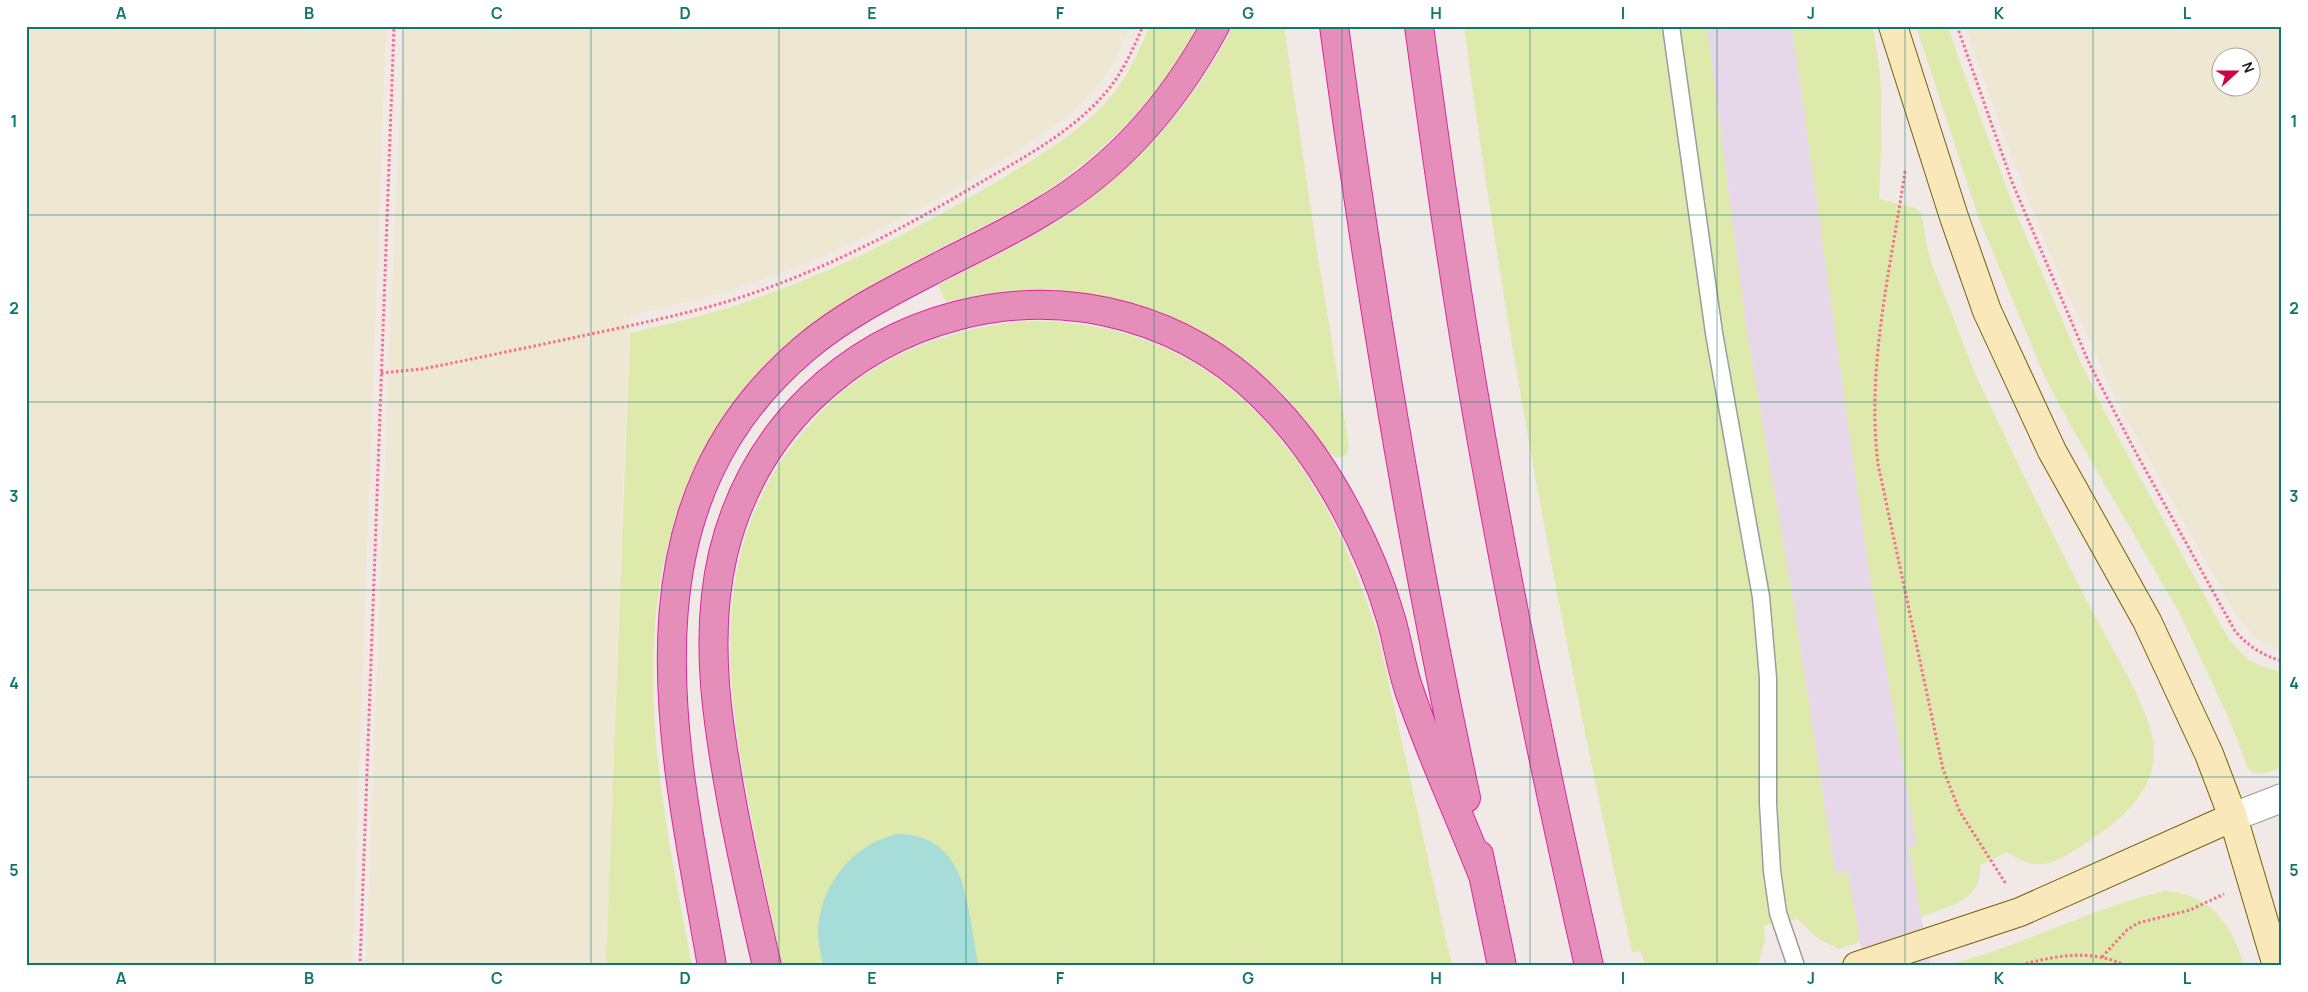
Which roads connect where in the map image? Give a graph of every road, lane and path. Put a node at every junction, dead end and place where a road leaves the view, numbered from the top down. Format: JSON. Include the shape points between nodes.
{"nodes":[{"id":1,"x":394,"y":26,"type":"edge"},
{"id":2,"x":1143,"y":26,"type":"edge"},
{"id":3,"x":1215,"y":26,"type":"edge"},
{"id":4,"x":1334,"y":26,"type":"edge"},
{"id":5,"x":1419,"y":26,"type":"edge"},
{"id":6,"x":1671,"y":26,"type":"edge"},
{"id":7,"x":1893,"y":26,"type":"edge"},
{"id":8,"x":1957,"y":26,"type":"edge"},
{"id":9,"x":1905,"y":165,"type":"dead end"},
{"id":10,"x":381,"y":373,"type":"junction"},
{"id":11,"x":2282,"y":661,"type":"edge"},
{"id":12,"x":2282,"y":798,"type":"edge"},
{"id":13,"x":2234,"y":817,"type":"junction"},
{"id":14,"x":1482,"y":873,"type":"junction"},
{"id":15,"x":2253,"y":880,"type":"junction"},
{"id":16,"x":2020,"y":912,"type":"junction"},
{"id":17,"x":2102,"y":957,"type":"junction"},
{"id":18,"x":360,"y":966,"type":"edge"},
{"id":19,"x":712,"y":966,"type":"edge"},
{"id":20,"x":767,"y":966,"type":"edge"},
{"id":21,"x":1502,"y":966,"type":"edge"},
{"id":22,"x":1589,"y":966,"type":"edge"},
{"id":23,"x":1796,"y":966,"type":"edge"},
{"id":24,"x":1857,"y":966,"type":"edge"},
{"id":25,"x":2016,"y":966,"type":"edge"},
{"id":26,"x":2127,"y":966,"type":"edge"},
{"id":27,"x":2277,"y":966,"type":"edge"}],
"edges":[{"from":1,"to":10,"type":"path"},
{"from":2,"to":10,"type":"path","via":[[1117,77],[1080,117],[1033,151],[939,208],[836,259],[768,288],[696,310],[431,367]]},
{"from":3,"to":19,"type":"highway","via":[[1189,72],[1163,108],[1104,168],[1044,212],[876,300],[816,340],[764,388],[722,446],[698,497],[681,559],[670,656],[676,749]]},
{"from":4,"to":14,"type":"highway","via":[[1397,443],[1446,706]]},
{"from":5,"to":22,"type":"highway","via":[[1490,489],[1544,762]]},
{"from":6,"to":23,"type":"lane","via":[[1714,332],[1762,597],[1768,669],[1768,803],[1772,871],[1778,913]]},
{"from":7,"to":13,"type":"main road","via":[[1954,217],[2002,346],[2064,474],[2162,651]]},
{"from":8,"to":11,"type":"path","via":[[1984,107],[2038,245],[2113,411],[2235,631],[2253,649]]},
{"from":9,"to":16,"type":"path","via":[[1875,379],[1873,418],[1878,464],[1943,769],[1960,812],[1992,860]]},
{"from":10,"to":18,"type":"path"},
{"from":12,"to":13,"type":"street"},
{"from":13,"to":15,"type":"main road"},
{"from":13,"to":16,"type":"main road"},
{"from":14,"to":20,"type":"highway","via":[[1412,700],[1391,616],[1374,573],[1336,495],[1292,427],[1233,370],[1166,330],[1083,308],[1043,304],[1003,306],[967,312],[906,333],[839,372],[800,409],[778,437],[758,467],[734,519],[723,555],[714,611],[715,682],[726,770]]},
{"from":14,"to":21,"type":"highway"},
{"from":15,"to":17,"type":"path","via":[[2190,910],[2138,923],[2122,934]]},
{"from":15,"to":27,"type":"main road"},
{"from":16,"to":24,"type":"main road"},
{"from":17,"to":25,"type":"path","via":[[2066,954]]},
{"from":17,"to":26,"type":"path"}]}
